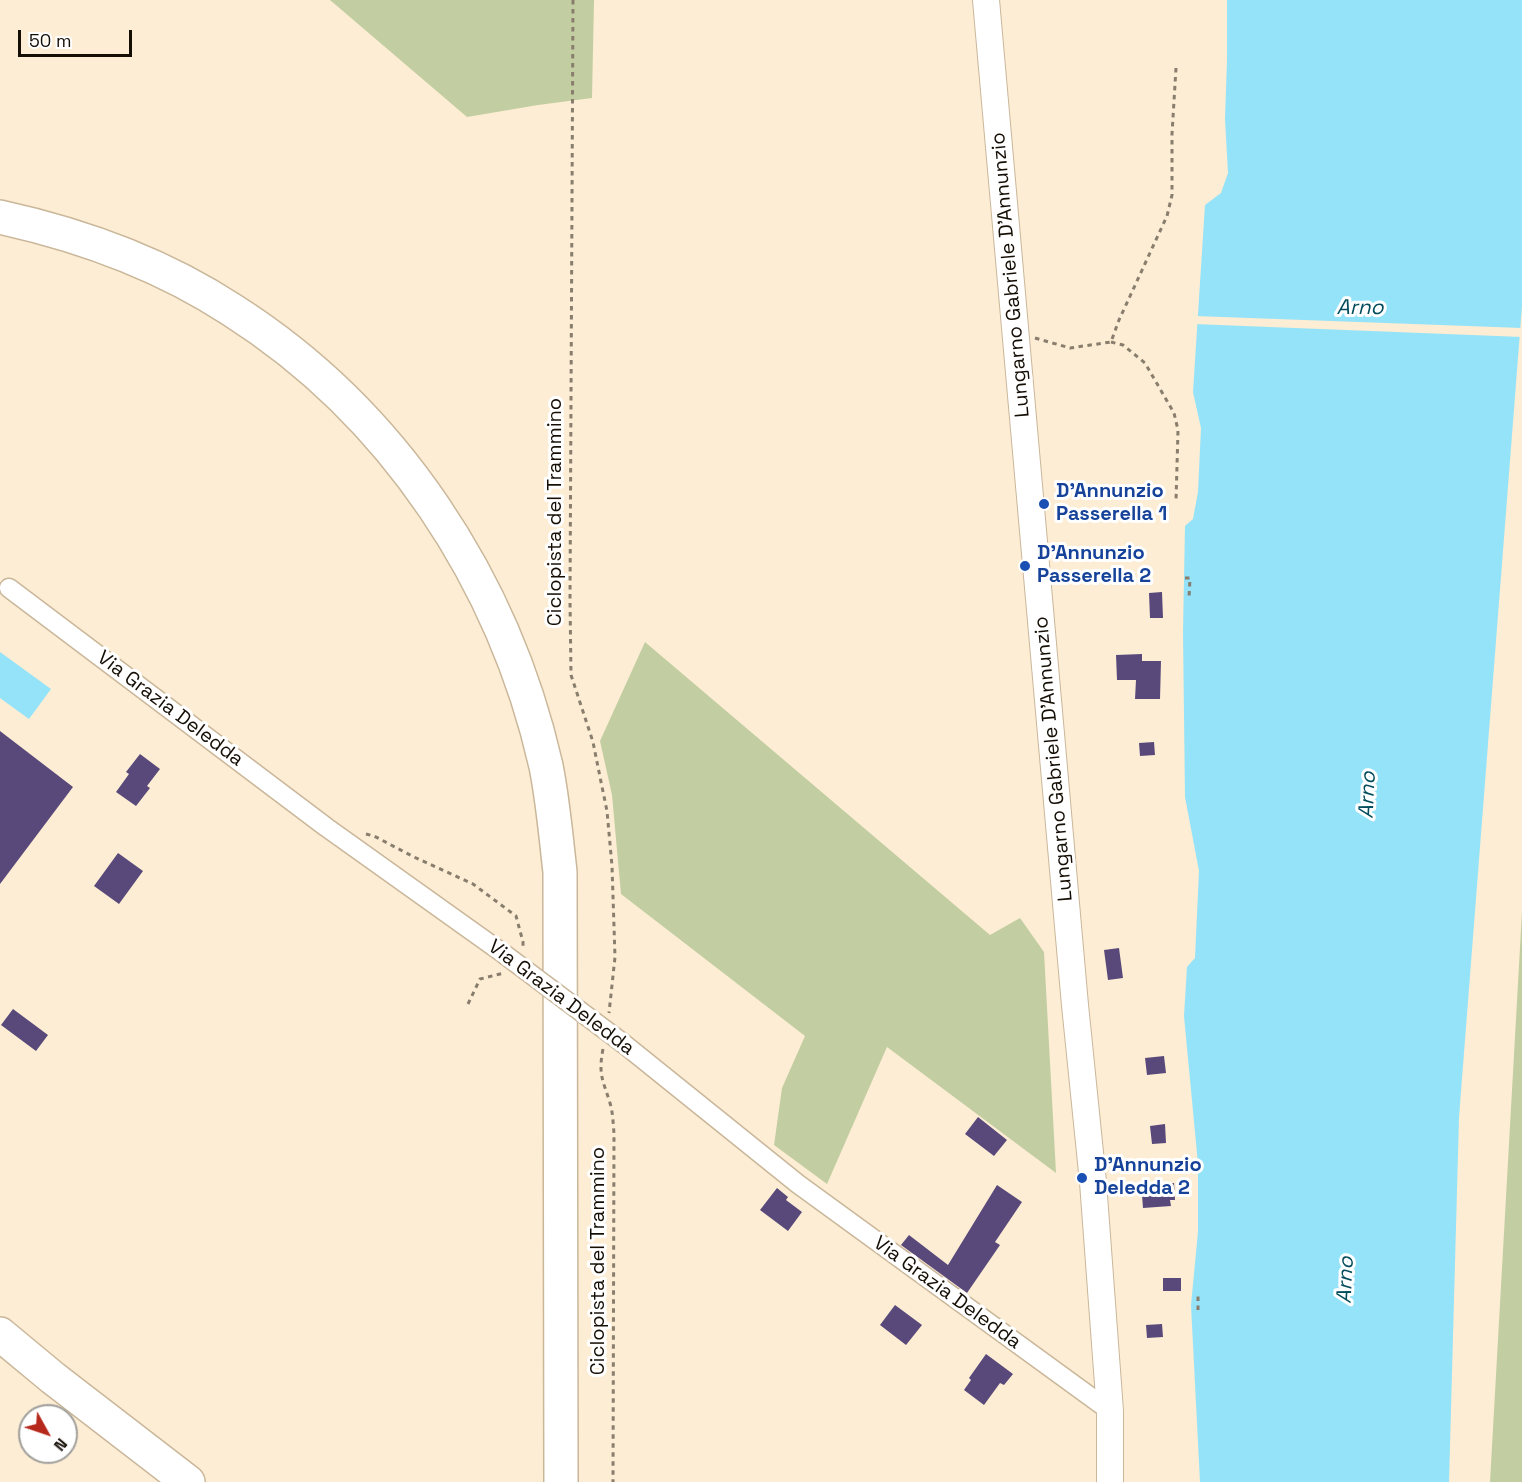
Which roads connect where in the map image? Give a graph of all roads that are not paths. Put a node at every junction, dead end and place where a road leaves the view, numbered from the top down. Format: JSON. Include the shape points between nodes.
{"nodes":[{"id":1,"x":986,"y":0,"type":"edge"},
{"id":2,"x":0,"y":217,"type":"edge"},
{"id":3,"x":9,"y":588,"type":"dead end"},
{"id":4,"x":0,"y":1334,"type":"edge"},
{"id":5,"x":0,"y":1362,"type":"edge"},
{"id":6,"x":1110,"y":1411,"type":"junction"},
{"id":7,"x":153,"y":1482,"type":"edge"},
{"id":8,"x":188,"y":1482,"type":"edge"},
{"id":9,"x":561,"y":1482,"type":"edge"},
{"id":10,"x":1110,"y":1482,"type":"edge"}],
"edges":[{"from":1,"to":6,"type":"main road","name":"Lungarno Gabriele D'Annunzio","via":[[1093,1182]]},
{"from":2,"to":9,"type":"highway","via":[[75,237],[168,274],[230,308],[289,350],[348,403],[403,465],[468,561],[508,644],[546,766],[560,872]]},
{"from":3,"to":6,"type":"street","name":"Via Grazia Deledda","bridge":true,"via":[[326,827],[624,1044],[798,1184]]},
{"from":4,"to":8,"type":"highway"},
{"from":5,"to":7,"type":"highway"},
{"from":6,"to":10,"type":"main road","name":"Lungarno Gabriele D'Annunzio"}]}
